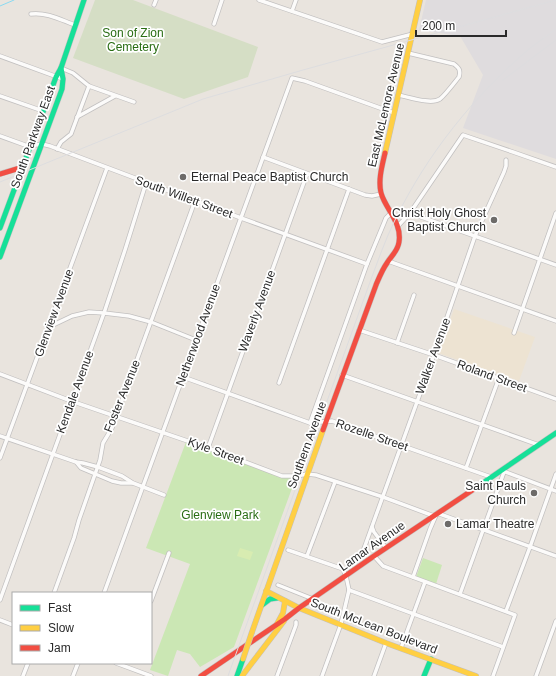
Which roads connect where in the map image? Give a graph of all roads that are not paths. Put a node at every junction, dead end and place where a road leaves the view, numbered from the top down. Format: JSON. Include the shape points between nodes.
{"nodes":[{"id":1,"x":84,"y":0,"type":"edge"},
{"id":2,"x":156,"y":0,"type":"edge"},
{"id":3,"x":222,"y":0,"type":"edge"},
{"id":4,"x":259,"y":0,"type":"edge"},
{"id":5,"x":296,"y":0,"type":"edge"},
{"id":6,"x":420,"y":0,"type":"edge"},
{"id":7,"x":154,"y":5,"type":"dead end"},
{"id":8,"x":292,"y":11,"type":"junction"},
{"id":9,"x":31,"y":14,"type":"dead end"},
{"id":10,"x":214,"y":24,"type":"dead end"},
{"id":11,"x":75,"y":25,"type":"junction"},
{"id":12,"x":413,"y":34,"type":"junction"},
{"id":13,"x":408,"y":53,"type":"junction"},
{"id":14,"x":0,"y":56,"type":"edge"},
{"id":15,"x":61,"y":68,"type":"junction"},
{"id":16,"x":56,"y":76,"type":"junction"},
{"id":17,"x":63,"y":79,"type":"junction"},
{"id":18,"x":89,"y":86,"type":"junction"},
{"id":19,"x":398,"y":95,"type":"junction"},
{"id":20,"x":0,"y":96,"type":"edge"},
{"id":21,"x":115,"y":96,"type":"junction"},
{"id":22,"x":134,"y":102,"type":"dead end"},
{"id":23,"x":43,"y":111,"type":"junction"},
{"id":24,"x":394,"y":113,"type":"junction"},
{"id":25,"x":77,"y":117,"type":"junction"},
{"id":26,"x":0,"y":136,"type":"edge"},
{"id":27,"x":42,"y":144,"type":"junction"},
{"id":28,"x":30,"y":146,"type":"junction"},
{"id":29,"x":57,"y":149,"type":"junction"},
{"id":30,"x":263,"y":157,"type":"junction"},
{"id":31,"x":506,"y":160,"type":"dead end"},
{"id":32,"x":23,"y":167,"type":"junction"},
{"id":33,"x":107,"y":168,"type":"junction"},
{"id":34,"x":556,"y":168,"type":"edge"},
{"id":35,"x":0,"y":174,"type":"edge"},
{"id":36,"x":307,"y":174,"type":"junction"},
{"id":37,"x":146,"y":183,"type":"junction"},
{"id":38,"x":349,"y":189,"type":"junction"},
{"id":39,"x":381,"y":194,"type":"junction"},
{"id":40,"x":195,"y":201,"type":"junction"},
{"id":41,"x":391,"y":213,"type":"junction"},
{"id":42,"x":410,"y":213,"type":"junction"},
{"id":43,"x":556,"y":213,"type":"edge"},
{"id":44,"x":241,"y":218,"type":"junction"},
{"id":45,"x":398,"y":226,"type":"junction"},
{"id":46,"x":0,"y":228,"type":"edge"},
{"id":47,"x":285,"y":234,"type":"junction"},
{"id":48,"x":475,"y":236,"type":"junction"},
{"id":49,"x":327,"y":249,"type":"junction"},
{"id":50,"x":0,"y":257,"type":"edge"},
{"id":51,"x":539,"y":259,"type":"junction"},
{"id":52,"x":388,"y":261,"type":"junction"},
{"id":53,"x":367,"y":264,"type":"junction"},
{"id":54,"x":556,"y":265,"type":"edge"},
{"id":55,"x":458,"y":286,"type":"junction"},
{"id":56,"x":414,"y":295,"type":"dead end"},
{"id":57,"x":522,"y":308,"type":"junction"},
{"id":58,"x":104,"y":313,"type":"junction"},
{"id":59,"x":556,"y":321,"type":"edge"},
{"id":60,"x":151,"y":322,"type":"junction"},
{"id":61,"x":48,"y":328,"type":"junction"},
{"id":62,"x":359,"y":330,"type":"junction"},
{"id":63,"x":514,"y":333,"type":"dead end"},
{"id":64,"x":196,"y":340,"type":"junction"},
{"id":65,"x":397,"y":343,"type":"junction"},
{"id":66,"x":434,"y":355,"type":"junction"},
{"id":67,"x":0,"y":374,"type":"edge"},
{"id":68,"x":342,"y":375,"type":"junction"},
{"id":69,"x":183,"y":378,"type":"junction"},
{"id":70,"x":499,"y":378,"type":"junction"},
{"id":71,"x":279,"y":383,"type":"dead end"},
{"id":72,"x":27,"y":384,"type":"junction"},
{"id":73,"x":227,"y":394,"type":"junction"},
{"id":74,"x":556,"y":399,"type":"edge"},
{"id":75,"x":71,"y":400,"type":"junction"},
{"id":76,"x":417,"y":401,"type":"junction"},
{"id":77,"x":117,"y":416,"type":"junction"},
{"id":78,"x":326,"y":422,"type":"junction"},
{"id":79,"x":310,"y":423,"type":"junction"},
{"id":80,"x":482,"y":424,"type":"junction"},
{"id":81,"x":163,"y":432,"type":"junction"},
{"id":82,"x":556,"y":433,"type":"edge"},
{"id":83,"x":0,"y":436,"type":"edge"},
{"id":84,"x":8,"y":438,"type":"junction"},
{"id":85,"x":401,"y":445,"type":"junction"},
{"id":86,"x":539,"y":445,"type":"junction"},
{"id":87,"x":208,"y":448,"type":"junction"},
{"id":88,"x":52,"y":454,"type":"junction"},
{"id":89,"x":0,"y":458,"type":"edge"},
{"id":90,"x":76,"y":462,"type":"junction"},
{"id":91,"x":98,"y":467,"type":"junction"},
{"id":92,"x":466,"y":468,"type":"junction"},
{"id":93,"x":503,"y":471,"type":"junction"},
{"id":94,"x":96,"y":473,"type":"junction"},
{"id":95,"x":307,"y":474,"type":"junction"},
{"id":96,"x":556,"y":474,"type":"edge"},
{"id":97,"x":492,"y":477,"type":"junction"},
{"id":98,"x":335,"y":482,"type":"junction"},
{"id":99,"x":133,"y":483,"type":"junction"},
{"id":100,"x":143,"y":487,"type":"junction"},
{"id":101,"x":551,"y":489,"type":"junction"},
{"id":102,"x":556,"y":491,"type":"edge"},
{"id":103,"x":164,"y":495,"type":"dead end"},
{"id":104,"x":383,"y":497,"type":"junction"},
{"id":105,"x":436,"y":515,"type":"junction"},
{"id":106,"x":372,"y":526,"type":"junction"},
{"id":107,"x":483,"y":530,"type":"junction"},
{"id":108,"x":530,"y":547,"type":"junction"},
{"id":109,"x":386,"y":548,"type":"junction"},
{"id":110,"x":288,"y":550,"type":"dead end"},
{"id":111,"x":169,"y":553,"type":"dead end"},
{"id":112,"x":362,"y":554,"type":"dead end"},
{"id":113,"x":307,"y":556,"type":"junction"},
{"id":114,"x":374,"y":556,"type":"junction"},
{"id":115,"x":556,"y":556,"type":"edge"},
{"id":116,"x":346,"y":576,"type":"junction"},
{"id":117,"x":413,"y":577,"type":"junction"},
{"id":118,"x":425,"y":582,"type":"junction"},
{"id":119,"x":278,"y":585,"type":"dead end"},
{"id":120,"x":349,"y":590,"type":"junction"},
{"id":121,"x":266,"y":591,"type":"junction"},
{"id":122,"x":54,"y":592,"type":"edge"},
{"id":123,"x":104,"y":592,"type":"edge"},
{"id":124,"x":460,"y":594,"type":"junction"},
{"id":125,"x":152,"y":598,"type":"edge"},
{"id":126,"x":279,"y":598,"type":"junction"},
{"id":127,"x":313,"y":599,"type":"junction"},
{"id":128,"x":0,"y":600,"type":"edge"},
{"id":129,"x":285,"y":601,"type":"junction"},
{"id":130,"x":261,"y":606,"type":"junction"},
{"id":131,"x":299,"y":608,"type":"junction"},
{"id":132,"x":506,"y":611,"type":"junction"},
{"id":133,"x":414,"y":614,"type":"junction"},
{"id":134,"x":285,"y":618,"type":"junction"},
{"id":135,"x":0,"y":620,"type":"edge"},
{"id":136,"x":556,"y":621,"type":"edge"},
{"id":137,"x":296,"y":622,"type":"dead end"},
{"id":138,"x":277,"y":624,"type":"junction"},
{"id":139,"x":341,"y":624,"type":"junction"},
{"id":140,"x":12,"y":625,"type":"edge"},
{"id":141,"x":386,"y":642,"type":"junction"},
{"id":142,"x":503,"y":647,"type":"junction"},
{"id":143,"x":401,"y":648,"type":"junction"},
{"id":144,"x":431,"y":659,"type":"junction"},
{"id":145,"x":28,"y":664,"type":"edge"},
{"id":146,"x":78,"y":664,"type":"edge"},
{"id":147,"x":127,"y":665,"type":"edge"},
{"id":148,"x":23,"y":676,"type":"edge"},
{"id":149,"x":73,"y":676,"type":"edge"},
{"id":150,"x":151,"y":676,"type":"edge"},
{"id":151,"x":201,"y":676,"type":"edge"},
{"id":152,"x":237,"y":676,"type":"edge"},
{"id":153,"x":242,"y":676,"type":"edge"},
{"id":154,"x":277,"y":676,"type":"edge"},
{"id":155,"x":322,"y":676,"type":"edge"},
{"id":156,"x":374,"y":676,"type":"edge"},
{"id":157,"x":424,"y":676,"type":"edge"},
{"id":158,"x":476,"y":676,"type":"edge"},
{"id":159,"x":493,"y":676,"type":"edge"},
{"id":160,"x":536,"y":676,"type":"edge"}],
"edges":[{"from":1,"to":11,"type":"main road","name":"South Parkway East"},
{"from":2,"to":7,"type":"street"},
{"from":3,"to":10,"type":"street"},
{"from":4,"to":8,"type":"street"},
{"from":5,"to":8,"type":"street"},
{"from":6,"to":12,"type":"main road","name":"East McLemore Avenue"},
{"from":8,"to":12,"type":"street","via":[[382,42]]},
{"from":9,"to":11,"type":"street","via":[[45,14]]},
{"from":11,"to":15,"type":"main road","name":"South Parkway East"},
{"from":12,"to":13,"type":"main road","name":"East McLemore Avenue"},
{"from":13,"to":19,"type":"main road","name":"East McLemore Avenue"},
{"from":13,"to":19,"type":"street","via":[[454,64],[459,68],[459,77],[440,99],[434,102]]},
{"from":14,"to":16,"type":"street"},
{"from":15,"to":16,"type":"main road","name":"South Parkway East"},
{"from":15,"to":17,"type":"main road","name":"South Parkway East"},
{"from":15,"to":18,"type":"street","via":[[73,73]]},
{"from":16,"to":17,"type":"street"},
{"from":16,"to":23,"type":"main road","name":"South Parkway East"},
{"from":17,"to":27,"type":"main road","name":"South Parkway East","via":[[62,90]]},
{"from":18,"to":21,"type":"street"},
{"from":18,"to":25,"type":"street"},
{"from":19,"to":24,"type":"main road","name":"East McLemore Avenue"},
{"from":20,"to":23,"type":"street"},
{"from":21,"to":22,"type":"street"},
{"from":21,"to":25,"type":"street"},
{"from":23,"to":28,"type":"main road","name":"South Parkway East"},
{"from":24,"to":30,"type":"street","name":"Netherwood Avenue","via":[[292,78]]},
{"from":24,"to":39,"type":"main road","name":"East McLemore Avenue","via":[[380,177]]},
{"from":25,"to":29,"type":"street","via":[[71,134]]},
{"from":26,"to":28,"type":"street","name":"South Willett Street"},
{"from":27,"to":28,"type":"street","name":"South Willett Street"},
{"from":27,"to":29,"type":"street","name":"South Willett Street"},
{"from":27,"to":50,"type":"main road","name":"South Parkway East"},
{"from":28,"to":32,"type":"main road","name":"South Parkway East"},
{"from":29,"to":33,"type":"street","name":"South Willett Street"},
{"from":30,"to":36,"type":"street"},
{"from":30,"to":44,"type":"street","name":"Netherwood Avenue"},
{"from":31,"to":48,"type":"street","name":"Walker Avenue","via":[[504,172]]},
{"from":32,"to":35,"type":"main road"},
{"from":32,"to":46,"type":"main road","name":"South Parkway East"},
{"from":33,"to":37,"type":"street","name":"South Willett Street"},
{"from":33,"to":61,"type":"street","name":"Glenview Avenue"},
{"from":34,"to":42,"type":"street","via":[[463,135]]},
{"from":36,"to":38,"type":"street"},
{"from":36,"to":47,"type":"street","name":"Waverly Avenue"},
{"from":37,"to":40,"type":"street","name":"South Willett Street"},
{"from":37,"to":58,"type":"street","name":"Kendale Avenue"},
{"from":38,"to":39,"type":"street","via":[[365,195]]},
{"from":38,"to":49,"type":"street"},
{"from":39,"to":41,"type":"main road","name":"East McLemore Avenue"},
{"from":40,"to":44,"type":"street","name":"South Willett Street"},
{"from":40,"to":60,"type":"street","name":"Foster Avenue"},
{"from":41,"to":45,"type":"main road","name":"Southern Avenue"},
{"from":41,"to":53,"type":"street","name":"Southern Avenue","via":[[384,222]]},
{"from":42,"to":45,"type":"street"},
{"from":42,"to":48,"type":"street"},
{"from":43,"to":51,"type":"street"},
{"from":44,"to":47,"type":"street","name":"South Willett Street"},
{"from":44,"to":64,"type":"street","name":"Netherwood Avenue"},
{"from":45,"to":52,"type":"main road","name":"Southern Avenue","via":[[400,243]]},
{"from":47,"to":49,"type":"street","name":"South Willett Street"},
{"from":47,"to":73,"type":"street","name":"Waverly Avenue"},
{"from":48,"to":51,"type":"street"},
{"from":48,"to":55,"type":"street","name":"Walker Avenue"},
{"from":49,"to":53,"type":"street","name":"South Willett Street"},
{"from":49,"to":71,"type":"street"},
{"from":51,"to":54,"type":"street"},
{"from":51,"to":57,"type":"street"},
{"from":52,"to":55,"type":"street"},
{"from":52,"to":62,"type":"main road","name":"Southern Avenue","via":[[379,275]]},
{"from":53,"to":79,"type":"street","name":"Southern Avenue"},
{"from":55,"to":57,"type":"street"},
{"from":55,"to":66,"type":"street","name":"Walker Avenue"},
{"from":56,"to":65,"type":"street"},
{"from":57,"to":59,"type":"street"},
{"from":57,"to":63,"type":"street"},
{"from":58,"to":60,"type":"street"},
{"from":58,"to":61,"type":"street","via":[[89,312],[72,316]]},
{"from":58,"to":75,"type":"street","name":"Kendale Avenue"},
{"from":60,"to":64,"type":"street"},
{"from":60,"to":77,"type":"street","name":"Foster Avenue"},
{"from":61,"to":72,"type":"street","name":"Glenview Avenue"},
{"from":62,"to":65,"type":"street","name":"Roland Street"},
{"from":62,"to":68,"type":"main road","name":"Southern Avenue"},
{"from":64,"to":69,"type":"street","name":"Netherwood Avenue"},
{"from":65,"to":66,"type":"street","name":"Roland Street"},
{"from":66,"to":70,"type":"street","name":"Roland Street"},
{"from":66,"to":76,"type":"street","name":"Walker Avenue"},
{"from":67,"to":72,"type":"street","name":"Kyle Street"},
{"from":68,"to":76,"type":"street"},
{"from":68,"to":78,"type":"main road","name":"Southern Avenue"},
{"from":69,"to":73,"type":"street","name":"Rozelle Street"},
{"from":69,"to":81,"type":"street","name":"Netherwood Avenue"},
{"from":70,"to":74,"type":"street","name":"Roland Street"},
{"from":70,"to":80,"type":"street"},
{"from":72,"to":75,"type":"street","name":"Kyle Street"},
{"from":72,"to":84,"type":"street","name":"Glenview Avenue"},
{"from":73,"to":79,"type":"street","name":"Rozelle Street"},
{"from":73,"to":87,"type":"street","name":"Waverly Avenue"},
{"from":75,"to":77,"type":"street","name":"Kyle Street"},
{"from":75,"to":88,"type":"street","name":"Kendale Avenue"},
{"from":76,"to":80,"type":"street"},
{"from":76,"to":85,"type":"street","name":"Walker Avenue"},
{"from":77,"to":81,"type":"street","name":"Kyle Street"},
{"from":77,"to":91,"type":"street","name":"Foster Avenue","via":[[103,444]]},
{"from":78,"to":79,"type":"street","name":"Rozelle Street"},
{"from":78,"to":85,"type":"street","name":"Rozelle Street","via":[[332,421]]},
{"from":78,"to":95,"type":"main road","name":"Southern Avenue"},
{"from":80,"to":86,"type":"street"},
{"from":80,"to":92,"type":"street"},
{"from":81,"to":87,"type":"street","name":"Kyle Street"},
{"from":81,"to":100,"type":"street","name":"Netherwood Avenue"},
{"from":82,"to":86,"type":"main road","name":"Lamar Avenue"},
{"from":83,"to":84,"type":"street"},
{"from":84,"to":88,"type":"street"},
{"from":84,"to":89,"type":"street","name":"Glenview Avenue"},
{"from":85,"to":92,"type":"street","name":"Rozelle Street"},
{"from":85,"to":104,"type":"street","name":"Walker Avenue"},
{"from":86,"to":93,"type":"main road","name":"Lamar Avenue"},
{"from":87,"to":95,"type":"street","name":"Kyle Street","via":[[282,476]]},
{"from":88,"to":90,"type":"street"},
{"from":88,"to":128,"type":"street","name":"Kendale Avenue"},
{"from":90,"to":91,"type":"street"},
{"from":90,"to":94,"type":"street","via":[[81,468]]},
{"from":91,"to":94,"type":"street","name":"Foster Avenue"},
{"from":91,"to":99,"type":"street"},
{"from":92,"to":97,"type":"street","name":"Rozelle Street"},
{"from":93,"to":97,"type":"main road","name":"Lamar Avenue"},
{"from":93,"to":101,"type":"street"},
{"from":93,"to":107,"type":"street"},
{"from":94,"to":99,"type":"street","via":[[112,481]]},
{"from":94,"to":122,"type":"street","name":"Foster Avenue"},
{"from":95,"to":98,"type":"street","name":"Kyle Street"},
{"from":95,"to":121,"type":"main road","name":"Southern Avenue"},
{"from":96,"to":101,"type":"street"},
{"from":97,"to":105,"type":"main road","name":"Lamar Avenue"},
{"from":98,"to":104,"type":"street","name":"Kyle Street"},
{"from":98,"to":113,"type":"street"},
{"from":99,"to":100,"type":"street"},
{"from":100,"to":103,"type":"street"},
{"from":100,"to":123,"type":"street","name":"Netherwood Avenue"},
{"from":101,"to":102,"type":"street"},
{"from":101,"to":108,"type":"street"},
{"from":104,"to":105,"type":"street","name":"Kyle Street"},
{"from":104,"to":106,"type":"street","name":"Walker Avenue"},
{"from":105,"to":107,"type":"street","name":"Kyle Street"},
{"from":105,"to":109,"type":"main road","name":"Lamar Avenue"},
{"from":105,"to":117,"type":"street"},
{"from":106,"to":109,"type":"street"},
{"from":106,"to":112,"type":"street","name":"Walker Avenue"},
{"from":107,"to":108,"type":"street","name":"Kyle Street"},
{"from":107,"to":124,"type":"street"},
{"from":108,"to":115,"type":"street","name":"Kyle Street"},
{"from":108,"to":132,"type":"street"},
{"from":109,"to":114,"type":"main road","name":"Lamar Avenue"},
{"from":110,"to":113,"type":"street"},
{"from":111,"to":125,"type":"street"},
{"from":113,"to":116,"type":"street","via":[[343,569]]},
{"from":114,"to":116,"type":"main road","name":"Lamar Avenue"},
{"from":114,"to":117,"type":"street","via":[[383,566]]},
{"from":116,"to":120,"type":"street"},
{"from":116,"to":127,"type":"main road","name":"Lamar Avenue"},
{"from":117,"to":118,"type":"street"},
{"from":118,"to":124,"type":"street"},
{"from":118,"to":133,"type":"street"},
{"from":119,"to":127,"type":"street","name":"South McLean Boulevard"},
{"from":120,"to":133,"type":"street"},
{"from":120,"to":139,"type":"street"},
{"from":121,"to":126,"type":"main road","name":"South McLean Boulevard"},
{"from":121,"to":130,"type":"main road","name":"Southern Avenue"},
{"from":124,"to":132,"type":"street"},
{"from":126,"to":129,"type":"main road","name":"South McLean Boulevard"},
{"from":126,"to":130,"type":"main road","via":[[267,600]]},
{"from":127,"to":131,"type":"main road","name":"Lamar Avenue"},
{"from":129,"to":131,"type":"main road","name":"South McLean Boulevard"},
{"from":129,"to":138,"type":"main road","via":[[284,614]]},
{"from":130,"to":152,"type":"main road","name":"Southern Avenue","bridge":true},
{"from":131,"to":134,"type":"main road","name":"Lamar Avenue"},
{"from":131,"to":139,"type":"main road","name":"South McLean Boulevard"},
{"from":132,"to":142,"type":"street","via":[[515,615]]},
{"from":133,"to":142,"type":"street"},
{"from":133,"to":143,"type":"street"},
{"from":134,"to":138,"type":"main road","name":"Lamar Avenue"},
{"from":134,"to":153,"type":"main road"},
{"from":135,"to":140,"type":"street"},
{"from":136,"to":160,"type":"street"},
{"from":137,"to":154,"type":"street"},
{"from":138,"to":151,"type":"main road","name":"Lamar Avenue"},
{"from":139,"to":141,"type":"main road","name":"South McLean Boulevard"},
{"from":139,"to":155,"type":"street"},
{"from":141,"to":143,"type":"main road","name":"South McLean Boulevard"},
{"from":141,"to":156,"type":"street"},
{"from":142,"to":159,"type":"street"},
{"from":143,"to":144,"type":"main road","name":"South McLean Boulevard"},
{"from":144,"to":157,"type":"main road"},
{"from":144,"to":158,"type":"main road","name":"South McLean Boulevard"},
{"from":145,"to":148,"type":"street"},
{"from":146,"to":149,"type":"street"},
{"from":147,"to":150,"type":"street"}]}
